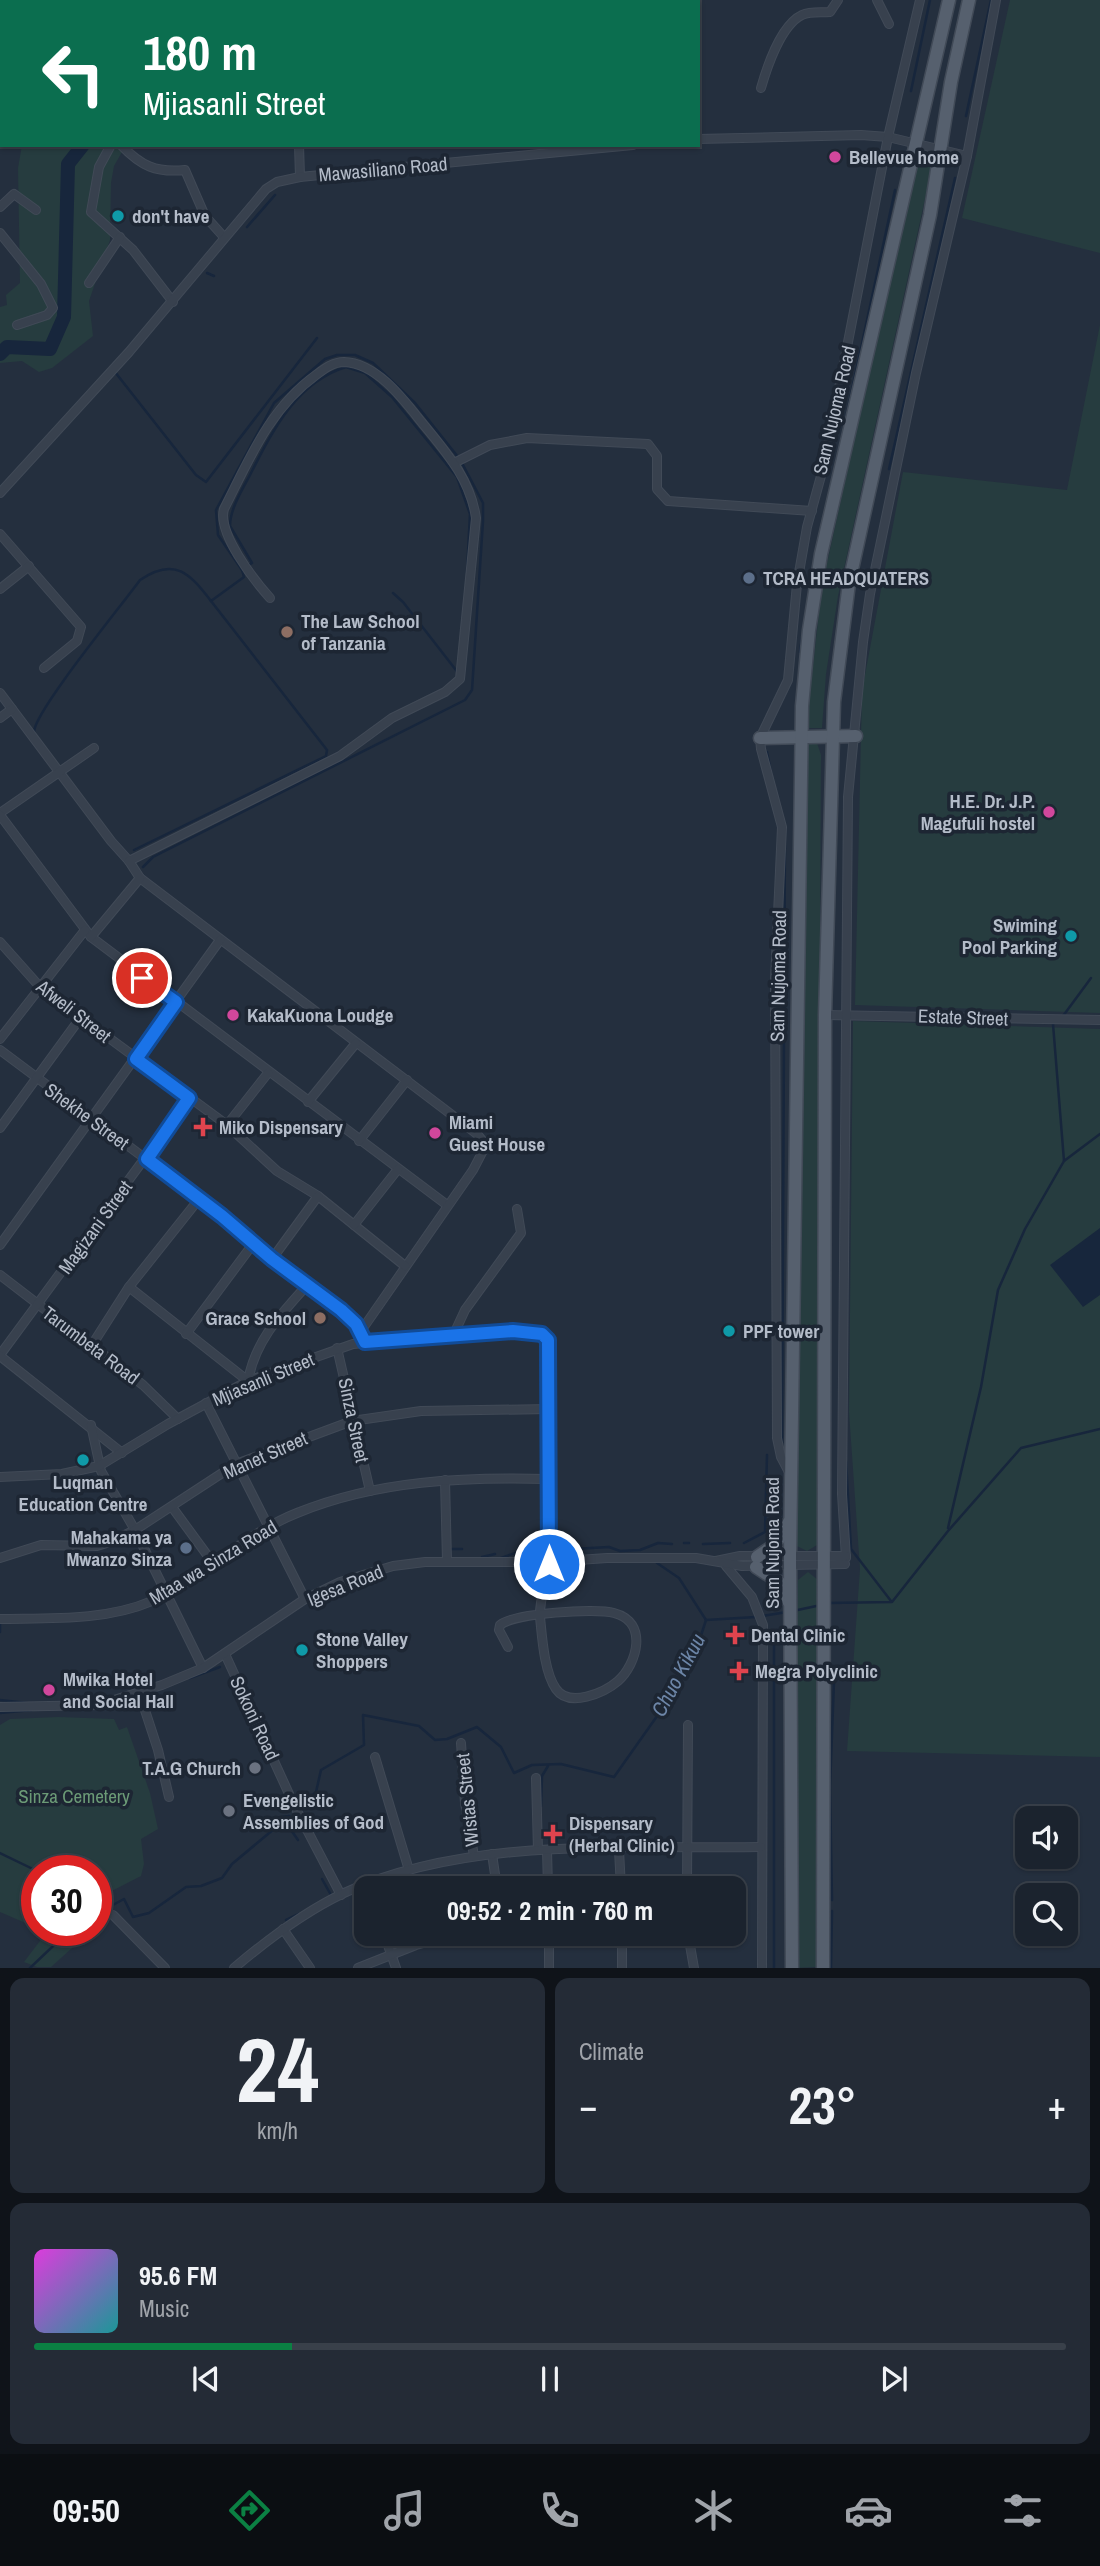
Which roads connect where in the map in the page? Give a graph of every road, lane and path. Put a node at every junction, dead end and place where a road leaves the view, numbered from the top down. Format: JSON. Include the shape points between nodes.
{"nodes":[{"id":1,"x":838,"y":0,"type":"edge"},
{"id":2,"x":877,"y":0,"type":"edge"},
{"id":3,"x":920,"y":0,"type":"edge"},
{"id":4,"x":949,"y":0,"type":"edge"},
{"id":5,"x":969,"y":0,"type":"edge"},
{"id":6,"x":996,"y":0,"type":"edge"},
{"id":7,"x":889,"y":24,"type":"dead end"},
{"id":8,"x":761,"y":88,"type":"dead end"},
{"id":9,"x":888,"y":137,"type":"junction"},
{"id":10,"x":700,"y":139,"type":"edge"},
{"id":11,"x":914,"y":143,"type":"junction"},
{"id":12,"x":110,"y":147,"type":"edge"},
{"id":13,"x":123,"y":147,"type":"edge"},
{"id":14,"x":299,"y":147,"type":"edge"},
{"id":15,"x":594,"y":147,"type":"edge"},
{"id":16,"x":576,"y":148,"type":"edge"},
{"id":17,"x":940,"y":150,"type":"junction"},
{"id":18,"x":967,"y":156,"type":"junction"},
{"id":19,"x":300,"y":177,"type":"junction"},
{"id":20,"x":0,"y":207,"type":"edge"},
{"id":21,"x":36,"y":210,"type":"dead end"},
{"id":22,"x":0,"y":233,"type":"edge"},
{"id":23,"x":223,"y":236,"type":"junction"},
{"id":24,"x":120,"y":237,"type":"junction"},
{"id":25,"x":89,"y":283,"type":"dead end"},
{"id":26,"x":173,"y":302,"type":"junction"},
{"id":27,"x":17,"y":325,"type":"dead end"},
{"id":28,"x":454,"y":463,"type":"junction"},
{"id":29,"x":0,"y":493,"type":"edge"},
{"id":30,"x":812,"y":511,"type":"junction"},
{"id":31,"x":0,"y":534,"type":"edge"},
{"id":32,"x":29,"y":566,"type":"junction"},
{"id":33,"x":0,"y":589,"type":"edge"},
{"id":34,"x":270,"y":598,"type":"dead end"},
{"id":35,"x":44,"y":668,"type":"dead end"},
{"id":36,"x":0,"y":693,"type":"edge"},
{"id":37,"x":12,"y":709,"type":"junction"},
{"id":38,"x":0,"y":718,"type":"edge"},
{"id":39,"x":833,"y":736,"type":"junction"},
{"id":40,"x":856,"y":736,"type":"junction"},
{"id":41,"x":800,"y":737,"type":"junction"},
{"id":42,"x":761,"y":738,"type":"junction"},
{"id":43,"x":94,"y":748,"type":"dead end"},
{"id":44,"x":59,"y":770,"type":"junction"},
{"id":45,"x":0,"y":814,"type":"edge"},
{"id":46,"x":129,"y":861,"type":"junction"},
{"id":47,"x":140,"y":878,"type":"junction"},
{"id":48,"x":85,"y":930,"type":"junction"},
{"id":49,"x":92,"y":937,"type":"junction"},
{"id":50,"x":220,"y":940,"type":"junction"},
{"id":51,"x":0,"y":942,"type":"edge"},
{"id":52,"x":40,"y":987,"type":"junction"},
{"id":53,"x":176,"y":1002,"type":"junction"},
{"id":54,"x":846,"y":1013,"type":"junction"},
{"id":55,"x":825,"y":1015,"type":"junction"},
{"id":56,"x":80,"y":1017,"type":"junction"},
{"id":57,"x":1100,"y":1020,"type":"edge"},
{"id":58,"x":0,"y":1039,"type":"edge"},
{"id":59,"x":356,"y":1042,"type":"junction"},
{"id":60,"x":0,"y":1050,"type":"edge"},
{"id":61,"x":136,"y":1059,"type":"junction"},
{"id":62,"x":268,"y":1073,"type":"junction"},
{"id":63,"x":35,"y":1078,"type":"junction"},
{"id":64,"x":407,"y":1080,"type":"junction"},
{"id":65,"x":189,"y":1098,"type":"junction"},
{"id":66,"x":308,"y":1102,"type":"junction"},
{"id":67,"x":91,"y":1118,"type":"junction"},
{"id":68,"x":227,"y":1125,"type":"junction"},
{"id":69,"x":0,"y":1128,"type":"edge"},
{"id":70,"x":359,"y":1141,"type":"junction"},
{"id":71,"x":147,"y":1159,"type":"junction"},
{"id":72,"x":398,"y":1169,"type":"junction"},
{"id":73,"x":318,"y":1196,"type":"junction"},
{"id":74,"x":199,"y":1199,"type":"junction"},
{"id":75,"x":447,"y":1205,"type":"junction"},
{"id":76,"x":517,"y":1209,"type":"dead end"},
{"id":77,"x":354,"y":1225,"type":"junction"},
{"id":78,"x":253,"y":1244,"type":"junction"},
{"id":79,"x":0,"y":1245,"type":"edge"},
{"id":80,"x":272,"y":1259,"type":"junction"},
{"id":81,"x":405,"y":1266,"type":"junction"},
{"id":82,"x":0,"y":1275,"type":"edge"},
{"id":83,"x":309,"y":1283,"type":"junction"},
{"id":84,"x":129,"y":1287,"type":"junction"},
{"id":85,"x":38,"y":1305,"type":"junction"},
{"id":86,"x":360,"y":1331,"type":"junction"},
{"id":87,"x":186,"y":1334,"type":"junction"},
{"id":88,"x":453,"y":1336,"type":"junction"},
{"id":89,"x":365,"y":1342,"type":"junction"},
{"id":90,"x":92,"y":1345,"type":"junction"},
{"id":91,"x":337,"y":1348,"type":"junction"},
{"id":92,"x":0,"y":1355,"type":"edge"},
{"id":93,"x":248,"y":1381,"type":"junction"},
{"id":94,"x":206,"y":1403,"type":"junction"},
{"id":95,"x":548,"y":1409,"type":"junction"},
{"id":96,"x":178,"y":1419,"type":"junction"},
{"id":97,"x":352,"y":1421,"type":"junction"},
{"id":98,"x":91,"y":1425,"type":"junction"},
{"id":99,"x":122,"y":1453,"type":"junction"},
{"id":100,"x":236,"y":1464,"type":"junction"},
{"id":101,"x":99,"y":1466,"type":"junction"},
{"id":102,"x":791,"y":1476,"type":"junction"},
{"id":103,"x":0,"y":1477,"type":"edge"},
{"id":104,"x":548,"y":1479,"type":"junction"},
{"id":105,"x":445,"y":1480,"type":"junction"},
{"id":106,"x":370,"y":1491,"type":"junction"},
{"id":107,"x":172,"y":1507,"type":"junction"},
{"id":108,"x":792,"y":1514,"type":"junction"},
{"id":109,"x":267,"y":1527,"type":"junction"},
{"id":110,"x":135,"y":1530,"type":"junction"},
{"id":111,"x":0,"y":1559,"type":"edge"},
{"id":112,"x":447,"y":1561,"type":"junction"},
{"id":113,"x":716,"y":1561,"type":"junction"},
{"id":114,"x":823,"y":1561,"type":"junction"},
{"id":115,"x":549,"y":1562,"type":"junction"},
{"id":116,"x":756,"y":1562,"type":"junction"},
{"id":117,"x":790,"y":1562,"type":"junction"},
{"id":118,"x":213,"y":1563,"type":"junction"},
{"id":119,"x":725,"y":1565,"type":"junction"},
{"id":120,"x":167,"y":1594,"type":"junction"},
{"id":121,"x":305,"y":1599,"type":"junction"},
{"id":122,"x":791,"y":1608,"type":"junction"},
{"id":123,"x":540,"y":1614,"type":"junction"},
{"id":124,"x":0,"y":1619,"type":"edge"},
{"id":125,"x":508,"y":1647,"type":"dead end"},
{"id":126,"x":225,"y":1654,"type":"junction"},
{"id":127,"x":203,"y":1668,"type":"junction"},
{"id":128,"x":139,"y":1692,"type":"junction"},
{"id":129,"x":0,"y":1707,"type":"edge"},
{"id":130,"x":688,"y":1725,"type":"dead end"},
{"id":131,"x":461,"y":1743,"type":"dead end"},
{"id":132,"x":375,"y":1757,"type":"dead end"},
{"id":133,"x":536,"y":1778,"type":"dead end"},
{"id":134,"x":169,"y":1797,"type":"dead end"},
{"id":135,"x":761,"y":1847,"type":"junction"},
{"id":136,"x":687,"y":1848,"type":"junction"},
{"id":137,"x":542,"y":1850,"type":"junction"},
{"id":138,"x":619,"y":1850,"type":"junction"},
{"id":139,"x":492,"y":1854,"type":"junction"},
{"id":140,"x":474,"y":1856,"type":"junction"},
{"id":141,"x":408,"y":1870,"type":"junction"},
{"id":142,"x":394,"y":1876,"type":"edge"},
{"id":143,"x":495,"y":1876,"type":"edge"},
{"id":144,"x":546,"y":1876,"type":"edge"},
{"id":145,"x":620,"y":1876,"type":"edge"},
{"id":146,"x":687,"y":1876,"type":"edge"},
{"id":147,"x":354,"y":1891,"type":"edge"},
{"id":148,"x":341,"y":1895,"type":"junction"},
{"id":149,"x":113,"y":1914,"type":"dead end"},
{"id":150,"x":283,"y":1929,"type":"junction"},
{"id":151,"x":388,"y":1946,"type":"edge"},
{"id":152,"x":417,"y":1946,"type":"edge"},
{"id":153,"x":549,"y":1946,"type":"edge"},
{"id":154,"x":622,"y":1946,"type":"edge"},
{"id":155,"x":690,"y":1946,"type":"edge"},
{"id":156,"x":391,"y":1954,"type":"junction"},
{"id":157,"x":165,"y":1968,"type":"edge"},
{"id":158,"x":233,"y":1968,"type":"edge"},
{"id":159,"x":310,"y":1968,"type":"edge"},
{"id":160,"x":358,"y":1968,"type":"edge"},
{"id":161,"x":396,"y":1968,"type":"edge"},
{"id":162,"x":549,"y":1968,"type":"edge"},
{"id":163,"x":622,"y":1968,"type":"edge"},
{"id":164,"x":694,"y":1968,"type":"edge"},
{"id":165,"x":762,"y":1968,"type":"edge"},
{"id":166,"x":792,"y":1968,"type":"edge"},
{"id":167,"x":823,"y":1968,"type":"edge"}],
"edges":[{"from":1,"to":8,"type":"street","via":[[830,12],[807,14],[792,23],[773,53]]},
{"from":2,"to":7,"type":"street"},
{"from":3,"to":9,"type":"street"},
{"from":4,"to":11,"type":"main road","name":"Sam Nujoma Road"},
{"from":5,"to":17,"type":"main road"},
{"from":6,"to":18,"type":"street"},
{"from":9,"to":10,"type":"street"},
{"from":9,"to":11,"type":"street"},
{"from":9,"to":30,"type":"street"},
{"from":11,"to":17,"type":"street"},
{"from":11,"to":41,"type":"main road","name":"Sam Nujoma Road","via":[[816,581]]},
{"from":12,"to":24,"type":"street","via":[[99,167],[91,212]]},
{"from":13,"to":23,"type":"street","via":[[152,169],[185,170],[205,216]]},
{"from":14,"to":19,"type":"street"},
{"from":15,"to":16,"type":"street","name":"Mawasiliano Road"},
{"from":16,"to":19,"type":"street","name":"Mawasiliano Road"},
{"from":17,"to":18,"type":"street"},
{"from":17,"to":39,"type":"main road","via":[[930,215],[849,583]]},
{"from":18,"to":40,"type":"street","via":[[870,594]]},
{"from":19,"to":23,"type":"street","name":"Mawasiliano Road","via":[[266,189]]},
{"from":20,"to":21,"type":"street","via":[[13,194]]},
{"from":22,"to":27,"type":"street","via":[[41,284],[53,308],[47,315]]},
{"from":23,"to":26,"type":"street","name":"Mawasiliano Road"},
{"from":24,"to":25,"type":"street"},
{"from":24,"to":26,"type":"street"},
{"from":26,"to":29,"type":"street","name":"Mawasiliano Road"},
{"from":28,"to":30,"type":"street","via":[[490,445],[527,438],[648,444],[657,456],[657,489],[668,501]]},
{"from":28,"to":34,"type":"street","via":[[406,403],[363,366],[337,363],[318,373],[282,403],[222,516],[227,536]]},
{"from":28,"to":46,"type":"street","via":[[467,482],[476,518],[462,673],[455,686],[392,718],[340,757]]},
{"from":30,"to":42,"type":"street","via":[[797,584],[788,680]]},
{"from":31,"to":32,"type":"street"},
{"from":32,"to":33,"type":"street"},
{"from":32,"to":35,"type":"street","via":[[81,627],[77,641]]},
{"from":36,"to":37,"type":"street"},
{"from":37,"to":38,"type":"street"},
{"from":37,"to":44,"type":"street"},
{"from":39,"to":40,"type":"main road"},
{"from":39,"to":41,"type":"main road"},
{"from":39,"to":55,"type":"main road"},
{"from":40,"to":54,"type":"street","via":[[848,797]]},
{"from":41,"to":42,"type":"main road"},
{"from":41,"to":102,"type":"main road","name":"Sam Nujoma Road"},
{"from":42,"to":102,"type":"street","via":[[782,827],[775,980],[777,1438]]},
{"from":43,"to":44,"type":"street"},
{"from":44,"to":45,"type":"street"},
{"from":44,"to":46,"type":"street"},
{"from":45,"to":48,"type":"street"},
{"from":46,"to":47,"type":"street"},
{"from":47,"to":49,"type":"street"},
{"from":47,"to":50,"type":"street"},
{"from":48,"to":49,"type":"street"},
{"from":48,"to":52,"type":"street"},
{"from":49,"to":53,"type":"street"},
{"from":50,"to":53,"type":"street"},
{"from":50,"to":59,"type":"street"},
{"from":51,"to":52,"type":"street","name":"Afweli Street"},
{"from":52,"to":56,"type":"street","name":"Afweli Street"},
{"from":52,"to":58,"type":"street"},
{"from":53,"to":61,"type":"street"},
{"from":53,"to":62,"type":"street"},
{"from":54,"to":55,"type":"street","name":"Estate Street"},
{"from":54,"to":57,"type":"street","name":"Estate Street"},
{"from":54,"to":114,"type":"street","name":"Igesa Road","via":[[842,1494],[846,1559]]},
{"from":55,"to":114,"type":"main road"},
{"from":56,"to":61,"type":"street","name":"Afweli Street"},
{"from":56,"to":63,"type":"street"},
{"from":59,"to":64,"type":"street"},
{"from":59,"to":66,"type":"street"},
{"from":60,"to":63,"type":"street","name":"Shekhe Street"},
{"from":61,"to":65,"type":"street","name":"Afweli Street"},
{"from":61,"to":67,"type":"street"},
{"from":62,"to":66,"type":"street"},
{"from":62,"to":68,"type":"street"},
{"from":63,"to":67,"type":"street","name":"Shekhe Street"},
{"from":63,"to":69,"type":"street"},
{"from":64,"to":70,"type":"street"},
{"from":64,"to":75,"type":"street","via":[[477,1133],[486,1145]]},
{"from":65,"to":68,"type":"street","name":"Afweli Street"},
{"from":65,"to":71,"type":"street","name":"Magizani Street"},
{"from":66,"to":70,"type":"street"},
{"from":67,"to":71,"type":"street","name":"Shekhe Street"},
{"from":67,"to":79,"type":"street"},
{"from":68,"to":73,"type":"street","name":"Afweli Street","via":[[277,1171]]},
{"from":70,"to":72,"type":"street"},
{"from":71,"to":74,"type":"street","name":"Shekhe Street"},
{"from":71,"to":85,"type":"street","name":"Magizani Street"},
{"from":72,"to":75,"type":"street"},
{"from":72,"to":77,"type":"street"},
{"from":73,"to":77,"type":"street","name":"Afweli Street"},
{"from":73,"to":80,"type":"street"},
{"from":74,"to":78,"type":"street","name":"Shekhe Street"},
{"from":74,"to":84,"type":"street"},
{"from":75,"to":81,"type":"street"},
{"from":76,"to":88,"type":"street","via":[[521,1233],[465,1310]]},
{"from":77,"to":81,"type":"street","name":"Afweli Street"},
{"from":78,"to":80,"type":"street","name":"Shekhe Street"},
{"from":78,"to":87,"type":"street"},
{"from":80,"to":83,"type":"street","name":"Shekhe Street"},
{"from":81,"to":86,"type":"street"},
{"from":82,"to":85,"type":"street","name":"Tarumbeta Road"},
{"from":83,"to":86,"type":"street","name":"Shekhe Street"},
{"from":83,"to":93,"type":"street","via":[[261,1341]]},
{"from":84,"to":87,"type":"street"},
{"from":84,"to":90,"type":"street"},
{"from":85,"to":90,"type":"street","name":"Tarumbeta Road"},
{"from":85,"to":92,"type":"street","name":"Magizani Street"},
{"from":86,"to":89,"type":"street","name":"Shekhe Street"},
{"from":87,"to":93,"type":"street"},
{"from":88,"to":89,"type":"street","name":"Mjiasanli Street"},
{"from":88,"to":95,"type":"street","name":"Mjiasanli Street","via":[[513,1331],[542,1334],[549,1347]]},
{"from":89,"to":91,"type":"street","name":"Mjiasanli Street"},
{"from":90,"to":96,"type":"street","name":"Tarumbeta Road"},
{"from":91,"to":93,"type":"street","name":"Mjiasanli Street"},
{"from":91,"to":97,"type":"street","name":"Sinza Street"},
{"from":92,"to":98,"type":"street"},
{"from":93,"to":94,"type":"street","name":"Mjiasanli Street"},
{"from":94,"to":96,"type":"street","name":"Mjiasanli Street"},
{"from":94,"to":100,"type":"street"},
{"from":95,"to":97,"type":"street","name":"Manet Street","via":[[421,1411]]},
{"from":95,"to":104,"type":"street"},
{"from":96,"to":99,"type":"street","name":"Mjiasanli Street"},
{"from":97,"to":100,"type":"street","name":"Manet Street"},
{"from":97,"to":106,"type":"street","name":"Sinza Street"},
{"from":98,"to":99,"type":"street"},
{"from":98,"to":101,"type":"street"},
{"from":99,"to":101,"type":"street","name":"Mjiasanli Street"},
{"from":100,"to":107,"type":"street","name":"Manet Street"},
{"from":100,"to":109,"type":"street"},
{"from":101,"to":103,"type":"street","name":"Mjiasanli Street","via":[[62,1474]]},
{"from":101,"to":110,"type":"street"},
{"from":102,"to":108,"type":"main road","name":"Sam Nujoma Road"},
{"from":104,"to":105,"type":"street","name":"Mtaa wa Sinza Road"},
{"from":104,"to":115,"type":"street"},
{"from":105,"to":106,"type":"street","name":"Mtaa wa Sinza Road"},
{"from":105,"to":112,"type":"street"},
{"from":106,"to":109,"type":"street","name":"Mtaa wa Sinza Road","via":[[322,1503]]},
{"from":107,"to":110,"type":"street","name":"Manet Street"},
{"from":107,"to":118,"type":"street"},
{"from":108,"to":116,"type":"main road","via":[[781,1538]]},
{"from":108,"to":117,"type":"main road","name":"Sam Nujoma Road"},
{"from":109,"to":118,"type":"street","name":"Mtaa wa Sinza Road"},
{"from":109,"to":121,"type":"street"},
{"from":110,"to":111,"type":"street","name":"Manet Street","via":[[97,1546],[41,1545]]},
{"from":110,"to":120,"type":"street"},
{"from":112,"to":115,"type":"street","name":"Igesa Road"},
{"from":112,"to":121,"type":"street","name":"Igesa Road","via":[[385,1568]]},
{"from":113,"to":115,"type":"street","name":"Igesa Road","via":[[607,1558]]},
{"from":113,"to":116,"type":"street","name":"Igesa Road","via":[[740,1556]]},
{"from":113,"to":119,"type":"street","name":"Igesa Road"},
{"from":114,"to":117,"type":"street","name":"Igesa Road"},
{"from":114,"to":167,"type":"main road"},
{"from":115,"to":123,"type":"street"},
{"from":116,"to":117,"type":"street","name":"Igesa Road"},
{"from":116,"to":119,"type":"street","name":"Igesa Road"},
{"from":116,"to":122,"type":"main road","via":[[779,1582]]},
{"from":117,"to":122,"type":"main road","name":"Sam Nujoma Road"},
{"from":118,"to":120,"type":"street","name":"Mtaa wa Sinza Road"},
{"from":119,"to":135,"type":"street","via":[[752,1597],[762,1625]]},
{"from":120,"to":124,"type":"street","name":"Mtaa wa Sinza Road","via":[[112,1612]]},
{"from":120,"to":127,"type":"street"},
{"from":121,"to":126,"type":"street","name":"Igesa Road"},
{"from":122,"to":166,"type":"main road","name":"Sam Nujoma Road"},
{"from":123,"to":123,"type":"street","via":[[609,1612],[621,1616],[631,1625],[637,1641],[631,1667],[596,1695],[560,1693],[550,1675]]},
{"from":123,"to":125,"type":"street","via":[[513,1617],[500,1625]]},
{"from":126,"to":127,"type":"street","name":"Igesa Road"},
{"from":126,"to":148,"type":"street","name":"Sokoni Road"},
{"from":127,"to":128,"type":"street","name":"Igesa Road"},
{"from":128,"to":129,"type":"street","name":"Igesa Road","via":[[98,1704]]},
{"from":128,"to":134,"type":"street"},
{"from":130,"to":136,"type":"street"},
{"from":131,"to":140,"type":"street","name":"Wistas Street"},
{"from":132,"to":141,"type":"street"},
{"from":133,"to":137,"type":"street"},
{"from":135,"to":136,"type":"street"},
{"from":135,"to":165,"type":"street"},
{"from":136,"to":138,"type":"street"},
{"from":136,"to":146,"type":"street"},
{"from":137,"to":138,"type":"street"},
{"from":137,"to":139,"type":"street"},
{"from":137,"to":144,"type":"street"},
{"from":138,"to":145,"type":"street"},
{"from":139,"to":140,"type":"street"},
{"from":139,"to":143,"type":"street"},
{"from":140,"to":141,"type":"street"},
{"from":141,"to":142,"type":"street"},
{"from":147,"to":148,"type":"street"},
{"from":148,"to":150,"type":"street"},
{"from":149,"to":157,"type":"street"},
{"from":150,"to":158,"type":"street"},
{"from":150,"to":159,"type":"street"},
{"from":151,"to":156,"type":"street"},
{"from":152,"to":156,"type":"street"},
{"from":153,"to":162,"type":"street"},
{"from":154,"to":163,"type":"street"},
{"from":155,"to":164,"type":"street"},
{"from":156,"to":160,"type":"street"},
{"from":156,"to":161,"type":"street"}]}
